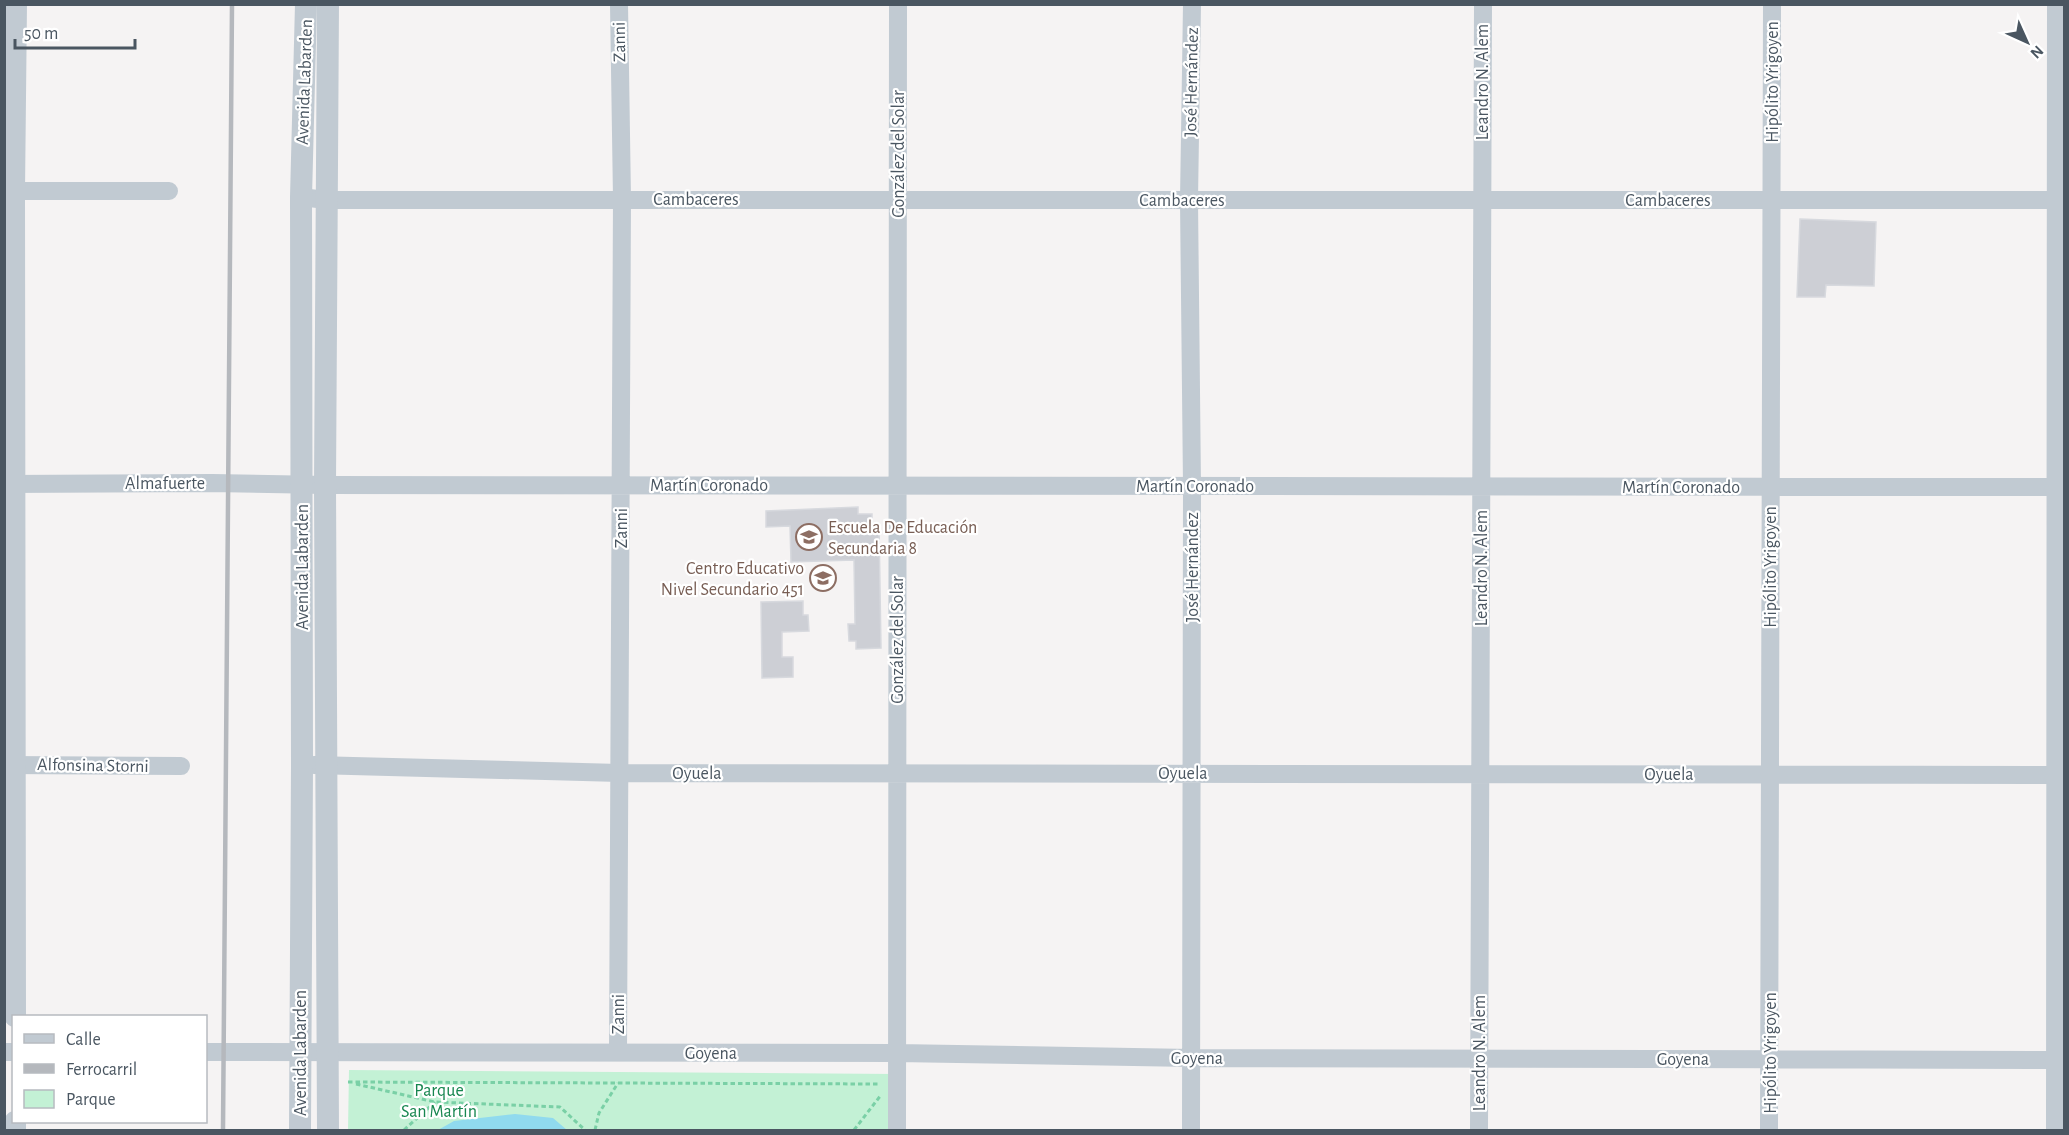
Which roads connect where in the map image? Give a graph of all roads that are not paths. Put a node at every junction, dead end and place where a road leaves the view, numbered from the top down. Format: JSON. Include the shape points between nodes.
{"nodes":[{"id":1,"x":16,"y":4,"type":"edge"},
{"id":2,"x":306,"y":4,"type":"edge"},
{"id":3,"x":328,"y":4,"type":"edge"},
{"id":4,"x":619,"y":4,"type":"edge"},
{"id":5,"x":898,"y":4,"type":"edge"},
{"id":6,"x":1192,"y":4,"type":"edge"},
{"id":7,"x":1483,"y":4,"type":"edge"},
{"id":8,"x":1772,"y":4,"type":"edge"},
{"id":9,"x":2056,"y":4,"type":"edge"},
{"id":10,"x":9,"y":191,"type":"edge"},
{"id":11,"x":169,"y":191,"type":"dead end"},
{"id":12,"x":300,"y":197,"type":"junction"},
{"id":13,"x":622,"y":199,"type":"junction"},
{"id":14,"x":898,"y":199,"type":"junction"},
{"id":15,"x":326,"y":200,"type":"junction"},
{"id":16,"x":1189,"y":200,"type":"junction"},
{"id":17,"x":1482,"y":200,"type":"junction"},
{"id":18,"x":1771,"y":200,"type":"junction"},
{"id":19,"x":2061,"y":200,"type":"edge"},
{"id":20,"x":10,"y":484,"type":"edge"},
{"id":21,"x":302,"y":485,"type":"junction"},
{"id":22,"x":325,"y":485,"type":"junction"},
{"id":23,"x":621,"y":485,"type":"junction"},
{"id":24,"x":898,"y":486,"type":"junction"},
{"id":25,"x":1192,"y":486,"type":"junction"},
{"id":26,"x":1481,"y":487,"type":"junction"},
{"id":27,"x":1770,"y":487,"type":"junction"},
{"id":28,"x":2060,"y":487,"type":"edge"},
{"id":29,"x":10,"y":765,"type":"edge"},
{"id":30,"x":326,"y":765,"type":"junction"},
{"id":31,"x":181,"y":766,"type":"dead end"},
{"id":32,"x":302,"y":766,"type":"junction"},
{"id":33,"x":620,"y":773,"type":"junction"},
{"id":34,"x":897,"y":773,"type":"junction"},
{"id":35,"x":1191,"y":773,"type":"junction"},
{"id":36,"x":1480,"y":774,"type":"junction"},
{"id":37,"x":1770,"y":774,"type":"junction"},
{"id":38,"x":2060,"y":775,"type":"edge"},
{"id":39,"x":15,"y":1015,"type":"edge"},
{"id":40,"x":300,"y":1051,"type":"junction"},
{"id":41,"x":329,"y":1051,"type":"junction"},
{"id":42,"x":207,"y":1052,"type":"edge"},
{"id":43,"x":618,"y":1052,"type":"junction"},
{"id":44,"x":897,"y":1053,"type":"junction"},
{"id":45,"x":1192,"y":1058,"type":"junction"},
{"id":46,"x":1479,"y":1059,"type":"junction"},
{"id":47,"x":1770,"y":1059,"type":"junction"},
{"id":48,"x":2060,"y":1060,"type":"edge"},
{"id":49,"x":300,"y":1131,"type":"edge"},
{"id":50,"x":328,"y":1131,"type":"edge"},
{"id":51,"x":897,"y":1131,"type":"edge"},
{"id":52,"x":1191,"y":1131,"type":"edge"},
{"id":53,"x":1479,"y":1131,"type":"edge"},
{"id":54,"x":1769,"y":1131,"type":"edge"},
{"id":55,"x":2055,"y":1131,"type":"edge"}],
"edges":[{"from":1,"to":10,"type":"street"},
{"from":2,"to":12,"type":"street","name":"Avenida Labarden"},
{"from":3,"to":15,"type":"street","name":"Avenida Labarden"},
{"from":4,"to":13,"type":"street","name":"Zanni"},
{"from":5,"to":14,"type":"street","name":"González del Solar"},
{"from":6,"to":16,"type":"street","name":"José Hernández"},
{"from":7,"to":17,"type":"street","name":"Leandro N. Alem"},
{"from":8,"to":18,"type":"street","name":"Hipólito Yrigoyen"},
{"from":9,"to":19,"type":"street"},
{"from":10,"to":11,"type":"street"},
{"from":10,"to":20,"type":"street"},
{"from":12,"to":15,"type":"street","name":"Cambaceres"},
{"from":12,"to":21,"type":"street","name":"Avenida Labarden"},
{"from":13,"to":14,"type":"street","name":"Cambaceres"},
{"from":13,"to":15,"type":"street","name":"Cambaceres"},
{"from":13,"to":23,"type":"street","name":"Zanni"},
{"from":14,"to":16,"type":"street","name":"Cambaceres"},
{"from":14,"to":24,"type":"street","name":"González del Solar"},
{"from":15,"to":22,"type":"street","name":"Avenida Labarden"},
{"from":16,"to":17,"type":"street","name":"Cambaceres"},
{"from":16,"to":25,"type":"street","name":"José Hernández"},
{"from":17,"to":18,"type":"street","name":"Cambaceres"},
{"from":17,"to":26,"type":"street","name":"Leandro N. Alem"},
{"from":18,"to":19,"type":"street","name":"Cambaceres"},
{"from":18,"to":27,"type":"street","name":"Hipólito Yrigoyen"},
{"from":19,"to":28,"type":"street"},
{"from":20,"to":21,"type":"street","name":"Almafuerte"},
{"from":20,"to":29,"type":"street"},
{"from":21,"to":22,"type":"street","name":"Almafuerte"},
{"from":21,"to":32,"type":"street","name":"Avenida Labarden"},
{"from":22,"to":23,"type":"street","name":"Martín Coronado"},
{"from":22,"to":30,"type":"street","name":"Avenida Labarden"},
{"from":23,"to":24,"type":"street","name":"Martín Coronado"},
{"from":23,"to":33,"type":"street","name":"Zanni"},
{"from":24,"to":25,"type":"street","name":"Martín Coronado"},
{"from":24,"to":34,"type":"street","name":"González del Solar"},
{"from":25,"to":26,"type":"street","name":"Martín Coronado"},
{"from":25,"to":35,"type":"street","name":"José Hernández"},
{"from":26,"to":27,"type":"street","name":"Martín Coronado"},
{"from":26,"to":36,"type":"street","name":"Leandro N. Alem"},
{"from":27,"to":28,"type":"street","name":"Martín Coronado"},
{"from":27,"to":37,"type":"street","name":"Hipólito Yrigoyen"},
{"from":28,"to":38,"type":"street"},
{"from":29,"to":31,"type":"street","name":"Alfonsina Storni"},
{"from":29,"to":39,"type":"street"},
{"from":30,"to":32,"type":"street","name":"Oyuela"},
{"from":30,"to":33,"type":"street","name":"Oyuela"},
{"from":30,"to":41,"type":"street","name":"Avenida Labarden"},
{"from":32,"to":40,"type":"street","name":"Avenida Labarden"},
{"from":33,"to":34,"type":"street","name":"Oyuela"},
{"from":33,"to":43,"type":"street","name":"Zanni"},
{"from":34,"to":35,"type":"street","name":"Oyuela"},
{"from":34,"to":44,"type":"street","name":"González del Solar"},
{"from":35,"to":36,"type":"street","name":"Oyuela"},
{"from":35,"to":45,"type":"street","name":"José Hernández"},
{"from":36,"to":37,"type":"street","name":"Oyuela"},
{"from":36,"to":46,"type":"street","name":"Leandro N. Alem"},
{"from":37,"to":38,"type":"street","name":"Oyuela"},
{"from":37,"to":47,"type":"street","name":"Hipólito Yrigoyen"},
{"from":38,"to":48,"type":"street"},
{"from":40,"to":41,"type":"street","name":"Goyena"},
{"from":40,"to":42,"type":"street","name":"Goyena"},
{"from":40,"to":49,"type":"street","name":"Avenida Labarden"},
{"from":41,"to":43,"type":"street","name":"Goyena"},
{"from":41,"to":50,"type":"street","name":"Avenida Labarden"},
{"from":43,"to":44,"type":"street","name":"Goyena"},
{"from":44,"to":45,"type":"street","name":"Goyena"},
{"from":44,"to":51,"type":"street","name":"González del Solar"},
{"from":45,"to":46,"type":"street","name":"Goyena"},
{"from":45,"to":52,"type":"street","name":"José Hernández"},
{"from":46,"to":47,"type":"street","name":"Goyena"},
{"from":46,"to":53,"type":"street","name":"Leandro N. Alem"},
{"from":47,"to":48,"type":"street","name":"Goyena"},
{"from":47,"to":54,"type":"street","name":"Hipólito Yrigoyen"},
{"from":48,"to":55,"type":"street"}]}
